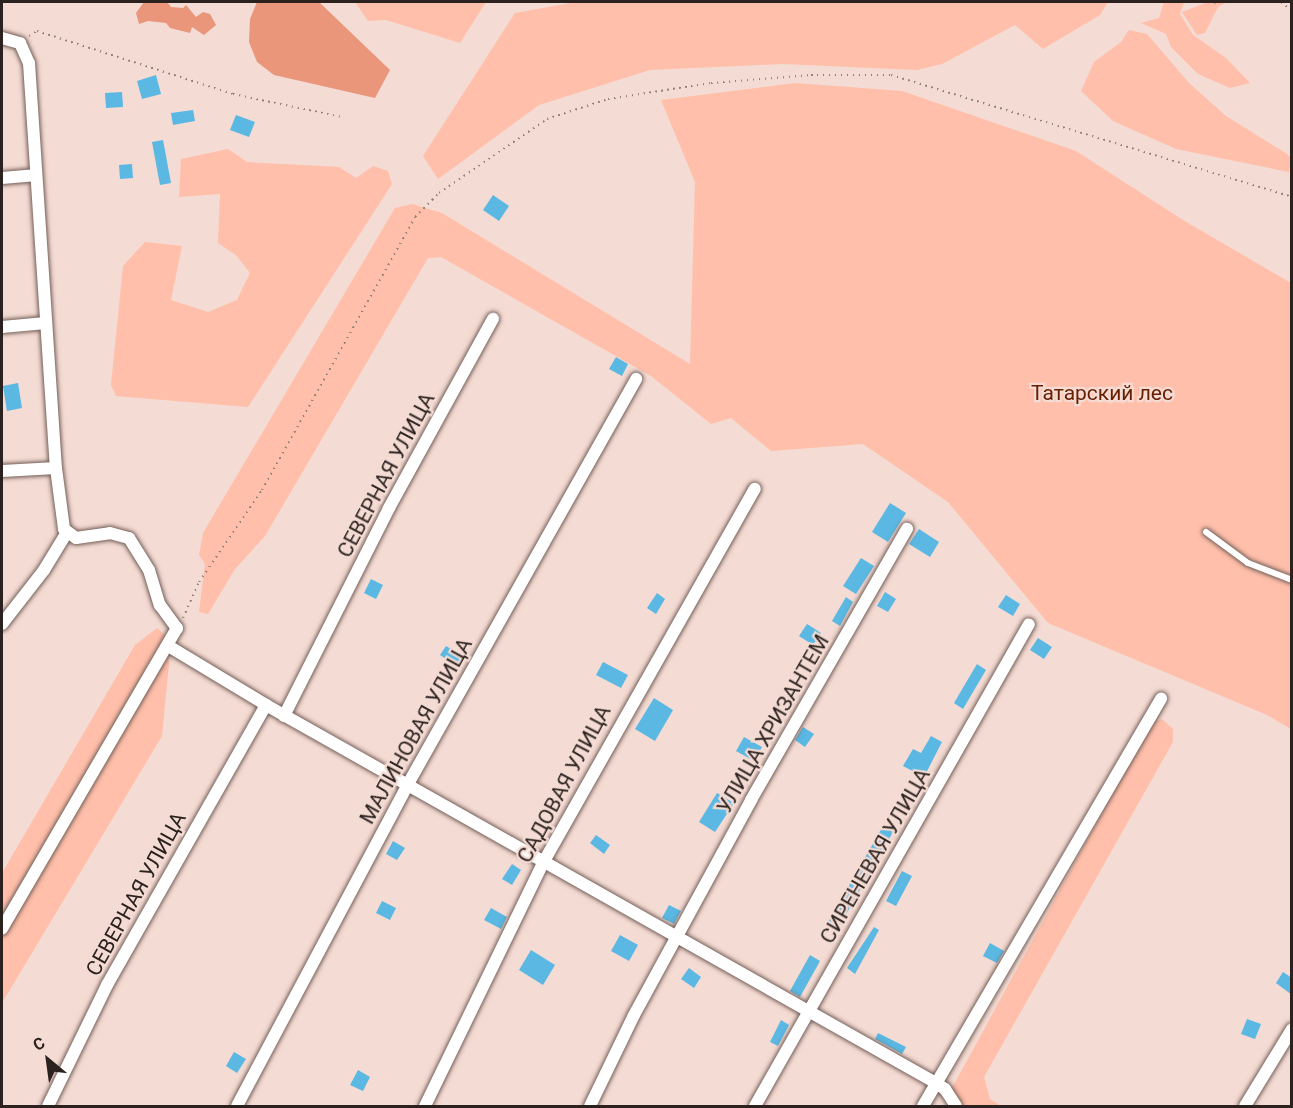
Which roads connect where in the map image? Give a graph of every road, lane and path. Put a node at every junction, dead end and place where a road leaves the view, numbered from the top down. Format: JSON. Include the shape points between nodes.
{"nodes":[{"id":1,"x":1281,"y":2,"type":"edge"},
{"id":2,"x":1292,"y":11,"type":"edge"},
{"id":3,"x":2,"y":38,"type":"edge"},
{"id":4,"x":20,"y":43,"type":"junction"},
{"id":5,"x":342,"y":117,"type":"dead end"},
{"id":6,"x":34,"y":175,"type":"junction"},
{"id":7,"x":2,"y":178,"type":"edge"},
{"id":8,"x":1292,"y":197,"type":"edge"},
{"id":9,"x":494,"y":319,"type":"dead end"},
{"id":10,"x":46,"y":323,"type":"junction"},
{"id":11,"x":2,"y":327,"type":"edge"},
{"id":12,"x":636,"y":379,"type":"dead end"},
{"id":13,"x":56,"y":468,"type":"junction"},
{"id":14,"x":2,"y":471,"type":"edge"},
{"id":15,"x":755,"y":489,"type":"dead end"},
{"id":16,"x":907,"y":529,"type":"dead end"},
{"id":17,"x":1206,"y":532,"type":"dead end"},
{"id":18,"x":66,"y":534,"type":"junction"},
{"id":19,"x":1292,"y":580,"type":"edge"},
{"id":20,"x":2,"y":624,"type":"edge"},
{"id":21,"x":1029,"y":624,"type":"dead end"},
{"id":22,"x":177,"y":628,"type":"junction"},
{"id":23,"x":170,"y":647,"type":"junction"},
{"id":24,"x":1161,"y":698,"type":"dead end"},
{"id":25,"x":266,"y":705,"type":"junction"},
{"id":26,"x":284,"y":716,"type":"junction"},
{"id":27,"x":408,"y":784,"type":"junction"},
{"id":28,"x":543,"y":862,"type":"junction"},
{"id":29,"x":2,"y":928,"type":"edge"},
{"id":30,"x":678,"y":940,"type":"junction"},
{"id":31,"x":807,"y":1013,"type":"junction"},
{"id":32,"x":1292,"y":1029,"type":"edge"},
{"id":33,"x":936,"y":1083,"type":"junction"},
{"id":34,"x":48,"y":1107,"type":"edge"},
{"id":35,"x":237,"y":1107,"type":"edge"},
{"id":36,"x":425,"y":1107,"type":"edge"},
{"id":37,"x":590,"y":1107,"type":"edge"},
{"id":38,"x":755,"y":1107,"type":"edge"},
{"id":39,"x":923,"y":1107,"type":"edge"},
{"id":40,"x":956,"y":1107,"type":"edge"},
{"id":41,"x":1245,"y":1107,"type":"edge"}],
"edges":[{"from":1,"to":2,"type":"path"},
{"from":3,"to":4,"type":"street"},
{"from":4,"to":5,"type":"path","via":[[37,31],[233,94]]},
{"from":4,"to":6,"type":"street","via":[[29,63]]},
{"from":6,"to":7,"type":"street"},
{"from":6,"to":10,"type":"street"},
{"from":8,"to":22,"type":"path","via":[[891,75],[811,75],[711,83],[608,99],[547,119],[439,193],[415,217],[262,490],[199,582]]},
{"from":9,"to":26,"type":"street","name":"СЕВЕРНАЯ УЛИЦА","via":[[389,508]]},
{"from":10,"to":11,"type":"street"},
{"from":10,"to":13,"type":"street"},
{"from":12,"to":27,"type":"street","name":"МАЛИНОВАЯ УЛИЦА"},
{"from":13,"to":14,"type":"street"},
{"from":13,"to":18,"type":"street"},
{"from":15,"to":28,"type":"street","name":"САДОВАЯ УЛИЦА"},
{"from":16,"to":30,"type":"street","name":"УЛИЦА ХРИЗАНТЕМ","via":[[751,800]]},
{"from":17,"to":19,"type":"lane","via":[[1248,563]]},
{"from":18,"to":20,"type":"street","via":[[45,570]]},
{"from":18,"to":22,"type":"street","via":[[76,538],[110,533],[129,538],[148,570],[160,605]]},
{"from":21,"to":31,"type":"street","name":"СИРЕНЕВАЯ УЛИЦА"},
{"from":22,"to":23,"type":"street"},
{"from":23,"to":25,"type":"street"},
{"from":23,"to":29,"type":"street"},
{"from":24,"to":33,"type":"street"},
{"from":25,"to":26,"type":"street"},
{"from":25,"to":34,"type":"street","name":"СЕВЕРНАЯ УЛИЦА","via":[[107,986]]},
{"from":26,"to":27,"type":"street"},
{"from":27,"to":28,"type":"street"},
{"from":27,"to":35,"type":"street","name":"МАЛИНОВАЯ УЛИЦА"},
{"from":28,"to":30,"type":"street"},
{"from":28,"to":36,"type":"street","name":"САДОВАЯ УЛИЦА"},
{"from":30,"to":31,"type":"street"},
{"from":30,"to":37,"type":"street","name":"УЛИЦА ХРИЗАНТЕМ","via":[[634,1015]]},
{"from":31,"to":33,"type":"street"},
{"from":31,"to":38,"type":"street","name":"СИРЕНЕВАЯ УЛИЦА"},
{"from":32,"to":41,"type":"street"},
{"from":33,"to":39,"type":"street"},
{"from":33,"to":40,"type":"street","via":[[945,1089]]}]}
